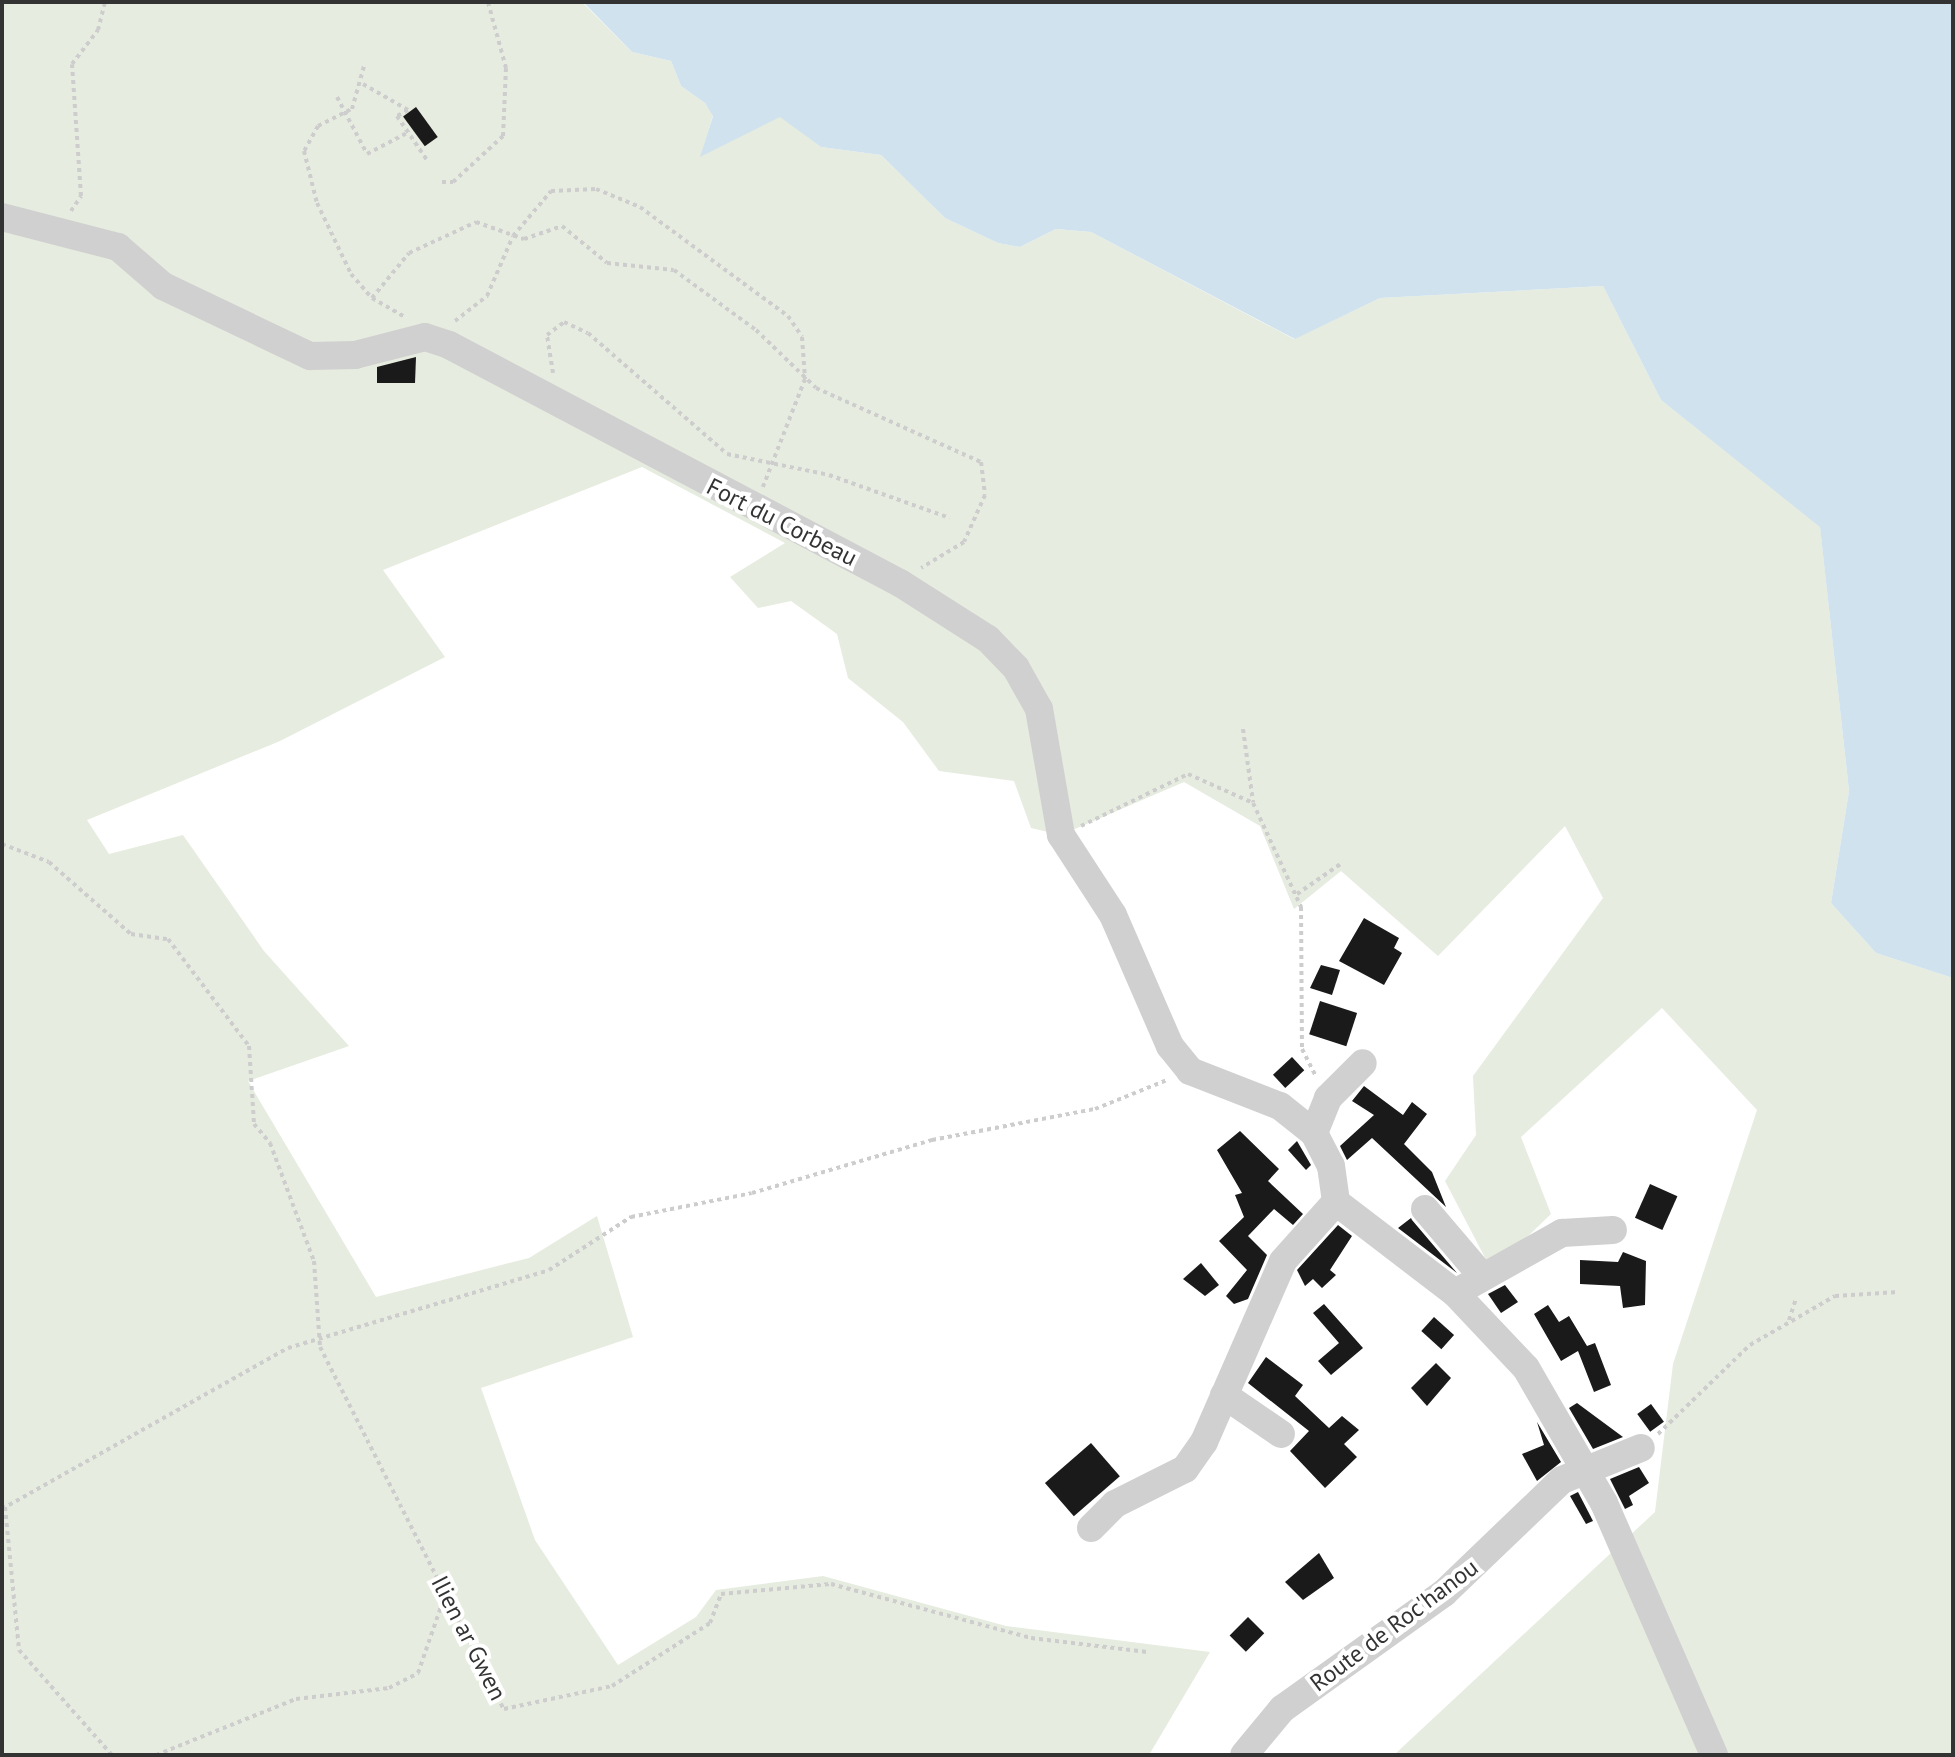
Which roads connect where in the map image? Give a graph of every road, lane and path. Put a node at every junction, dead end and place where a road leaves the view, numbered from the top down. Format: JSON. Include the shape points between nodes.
{"nodes":[{"id":1,"x":105,"y":2,"type":"edge"},
{"id":2,"x":488,"y":2,"type":"edge"},
{"id":3,"x":364,"y":66,"type":"dead end"},
{"id":4,"x":362,"y":87,"type":"junction"},
{"id":5,"x":337,"y":97,"type":"dead end"},
{"id":6,"x":343,"y":113,"type":"junction"},
{"id":7,"x":408,"y":133,"type":"junction"},
{"id":8,"x":427,"y":160,"type":"dead end"},
{"id":9,"x":442,"y":182,"type":"dead end"},
{"id":10,"x":2,"y":217,"type":"edge"},
{"id":11,"x":61,"y":227,"type":"junction"},
{"id":12,"x":513,"y":236,"type":"junction"},
{"id":13,"x":372,"y":298,"type":"junction"},
{"id":14,"x":434,"y":330,"type":"junction"},
{"id":15,"x":805,"y":375,"type":"junction"},
{"id":16,"x":567,"y":408,"type":"junction"},
{"id":17,"x":772,"y":463,"type":"junction"},
{"id":18,"x":764,"y":512,"type":"junction"},
{"id":19,"x":950,"y":518,"type":"dead end"},
{"id":20,"x":914,"y":592,"type":"junction"},
{"id":21,"x":1243,"y":729,"type":"dead end"},
{"id":22,"x":1253,"y":803,"type":"junction"},
{"id":23,"x":1061,"y":835,"type":"junction"},
{"id":24,"x":2,"y":844,"type":"edge"},
{"id":25,"x":1342,"y":863,"type":"dead end"},
{"id":26,"x":1297,"y":894,"type":"junction"},
{"id":27,"x":1363,"y":1063,"type":"dead end"},
{"id":28,"x":1190,"y":1071,"type":"junction"},
{"id":29,"x":1328,"y":1098,"type":"junction"},
{"id":30,"x":1314,"y":1133,"type":"junction"},
{"id":31,"x":1336,"y":1202,"type":"junction"},
{"id":32,"x":1425,"y":1209,"type":"dead end"},
{"id":33,"x":1613,"y":1230,"type":"dead end"},
{"id":34,"x":1482,"y":1276,"type":"junction"},
{"id":35,"x":1898,"y":1292,"type":"dead end"},
{"id":36,"x":1455,"y":1293,"type":"junction"},
{"id":37,"x":1796,"y":1299,"type":"dead end"},
{"id":38,"x":1789,"y":1323,"type":"junction"},
{"id":39,"x":316,"y":1337,"type":"junction"},
{"id":40,"x":1224,"y":1395,"type":"junction"},
{"id":41,"x":1281,"y":1434,"type":"dead end"},
{"id":42,"x":1641,"y":1448,"type":"joint"},
{"id":43,"x":1585,"y":1469,"type":"junction"},
{"id":44,"x":3,"y":1508,"type":"edge"},
{"id":45,"x":1091,"y":1528,"type":"dead end"},
{"id":46,"x":446,"y":1594,"type":"junction"},
{"id":47,"x":1147,"y":1652,"type":"dead end"},
{"id":48,"x":112,"y":1755,"type":"edge"},
{"id":49,"x":156,"y":1755,"type":"edge"},
{"id":50,"x":1244,"y":1755,"type":"edge"},
{"id":51,"x":1714,"y":1755,"type":"edge"}],
"edges":[{"from":1,"to":11,"type":"path","via":[[98,30],[72,64],[81,196]]},
{"from":2,"to":9,"type":"path","via":[[506,68],[503,136],[453,182]]},
{"from":3,"to":4,"type":"path","via":[[356,75]]},
{"from":4,"to":6,"type":"path"},
{"from":4,"to":7,"type":"path","via":[[408,110],[397,116]]},
{"from":5,"to":6,"type":"path"},
{"from":6,"to":7,"type":"path","via":[[367,154]]},
{"from":6,"to":13,"type":"path","bridge":true,"via":[[318,126],[304,151],[317,203],[351,274]]},
{"from":7,"to":8,"type":"path"},
{"from":10,"to":11,"type":"street"},
{"from":11,"to":14,"type":"street","via":[[118,247],[163,286],[310,356],[355,355]]},
{"from":12,"to":13,"type":"path","via":[[476,222],[461,226],[409,253]]},
{"from":12,"to":14,"type":"path","via":[[487,296]]},
{"from":12,"to":15,"type":"path","via":[[562,226],[607,263],[674,270]]},
{"from":12,"to":15,"type":"path","via":[[551,191],[596,189],[640,207],[788,316],[802,337]]},
{"from":13,"to":14,"type":"path"},
{"from":14,"to":16,"type":"street","name":"Fort du Corbeau"},
{"from":15,"to":17,"type":"path"},
{"from":15,"to":20,"type":"path","via":[[816,388],[981,462],[985,495],[964,542],[922,564]]},
{"from":16,"to":17,"type":"path","via":[[548,360],[547,335],[564,322],[588,333],[697,435],[727,454]]},
{"from":16,"to":18,"type":"street","name":"Fort du Corbeau"},
{"from":17,"to":18,"type":"path","via":[[760,500]]},
{"from":17,"to":19,"type":"path","via":[[829,475]]},
{"from":18,"to":20,"type":"street","name":"Fort du Corbeau"},
{"from":20,"to":23,"type":"street","name":"Fort du Corbeau","via":[[988,639],[1016,668],[1039,709]]},
{"from":21,"to":22,"type":"path"},
{"from":22,"to":23,"type":"path","via":[[1188,774]]},
{"from":22,"to":26,"type":"path"},
{"from":23,"to":28,"type":"street","name":"Fort du Corbeau","via":[[1113,915],[1145,998]]},
{"from":24,"to":39,"type":"path","via":[[49,862],[131,934],[168,939],[249,1046],[254,1124],[270,1143],[314,1261]]},
{"from":25,"to":26,"type":"path"},
{"from":26,"to":29,"type":"path","via":[[1302,1049]]},
{"from":27,"to":29,"type":"street"},
{"from":28,"to":30,"type":"street","via":[[1280,1106]]},
{"from":28,"to":39,"type":"path","via":[[1095,1109],[932,1140],[752,1193],[631,1217],[549,1270]]},
{"from":29,"to":30,"type":"street"},
{"from":30,"to":31,"type":"street","via":[[1331,1166]]},
{"from":31,"to":36,"type":"street"},
{"from":31,"to":40,"type":"street","via":[[1283,1261]]},
{"from":32,"to":34,"type":"street"},
{"from":33,"to":34,"type":"street","via":[[1562,1233]]},
{"from":34,"to":36,"type":"street"},
{"from":35,"to":38,"type":"path","via":[[1835,1296]]},
{"from":36,"to":43,"type":"street","via":[[1526,1368]]},
{"from":37,"to":38,"type":"path"},
{"from":38,"to":42,"type":"path","via":[[1710,1379]]},
{"from":39,"to":44,"type":"path"},
{"from":39,"to":46,"type":"path","name":"Ilien ar Gwen"},
{"from":40,"to":41,"type":"street"},
{"from":40,"to":45,"type":"street","via":[[1185,1469],[1115,1504]]},
{"from":42,"to":43,"type":"street","name":"Route de Roc'hanou"},
{"from":43,"to":50,"type":"street","name":"Route de Roc'hanou","via":[[1541,1498],[1444,1593],[1282,1709]]},
{"from":43,"to":51,"type":"street"},
{"from":44,"to":48,"type":"path","via":[[19,1650]]},
{"from":46,"to":47,"type":"path","name":"Ilien ar Gwen","via":[[504,1709],[612,1686],[710,1623],[721,1594],[831,1584],[1031,1638]]},
{"from":46,"to":49,"type":"path","via":[[418,1673],[389,1688],[296,1699]]}]}
